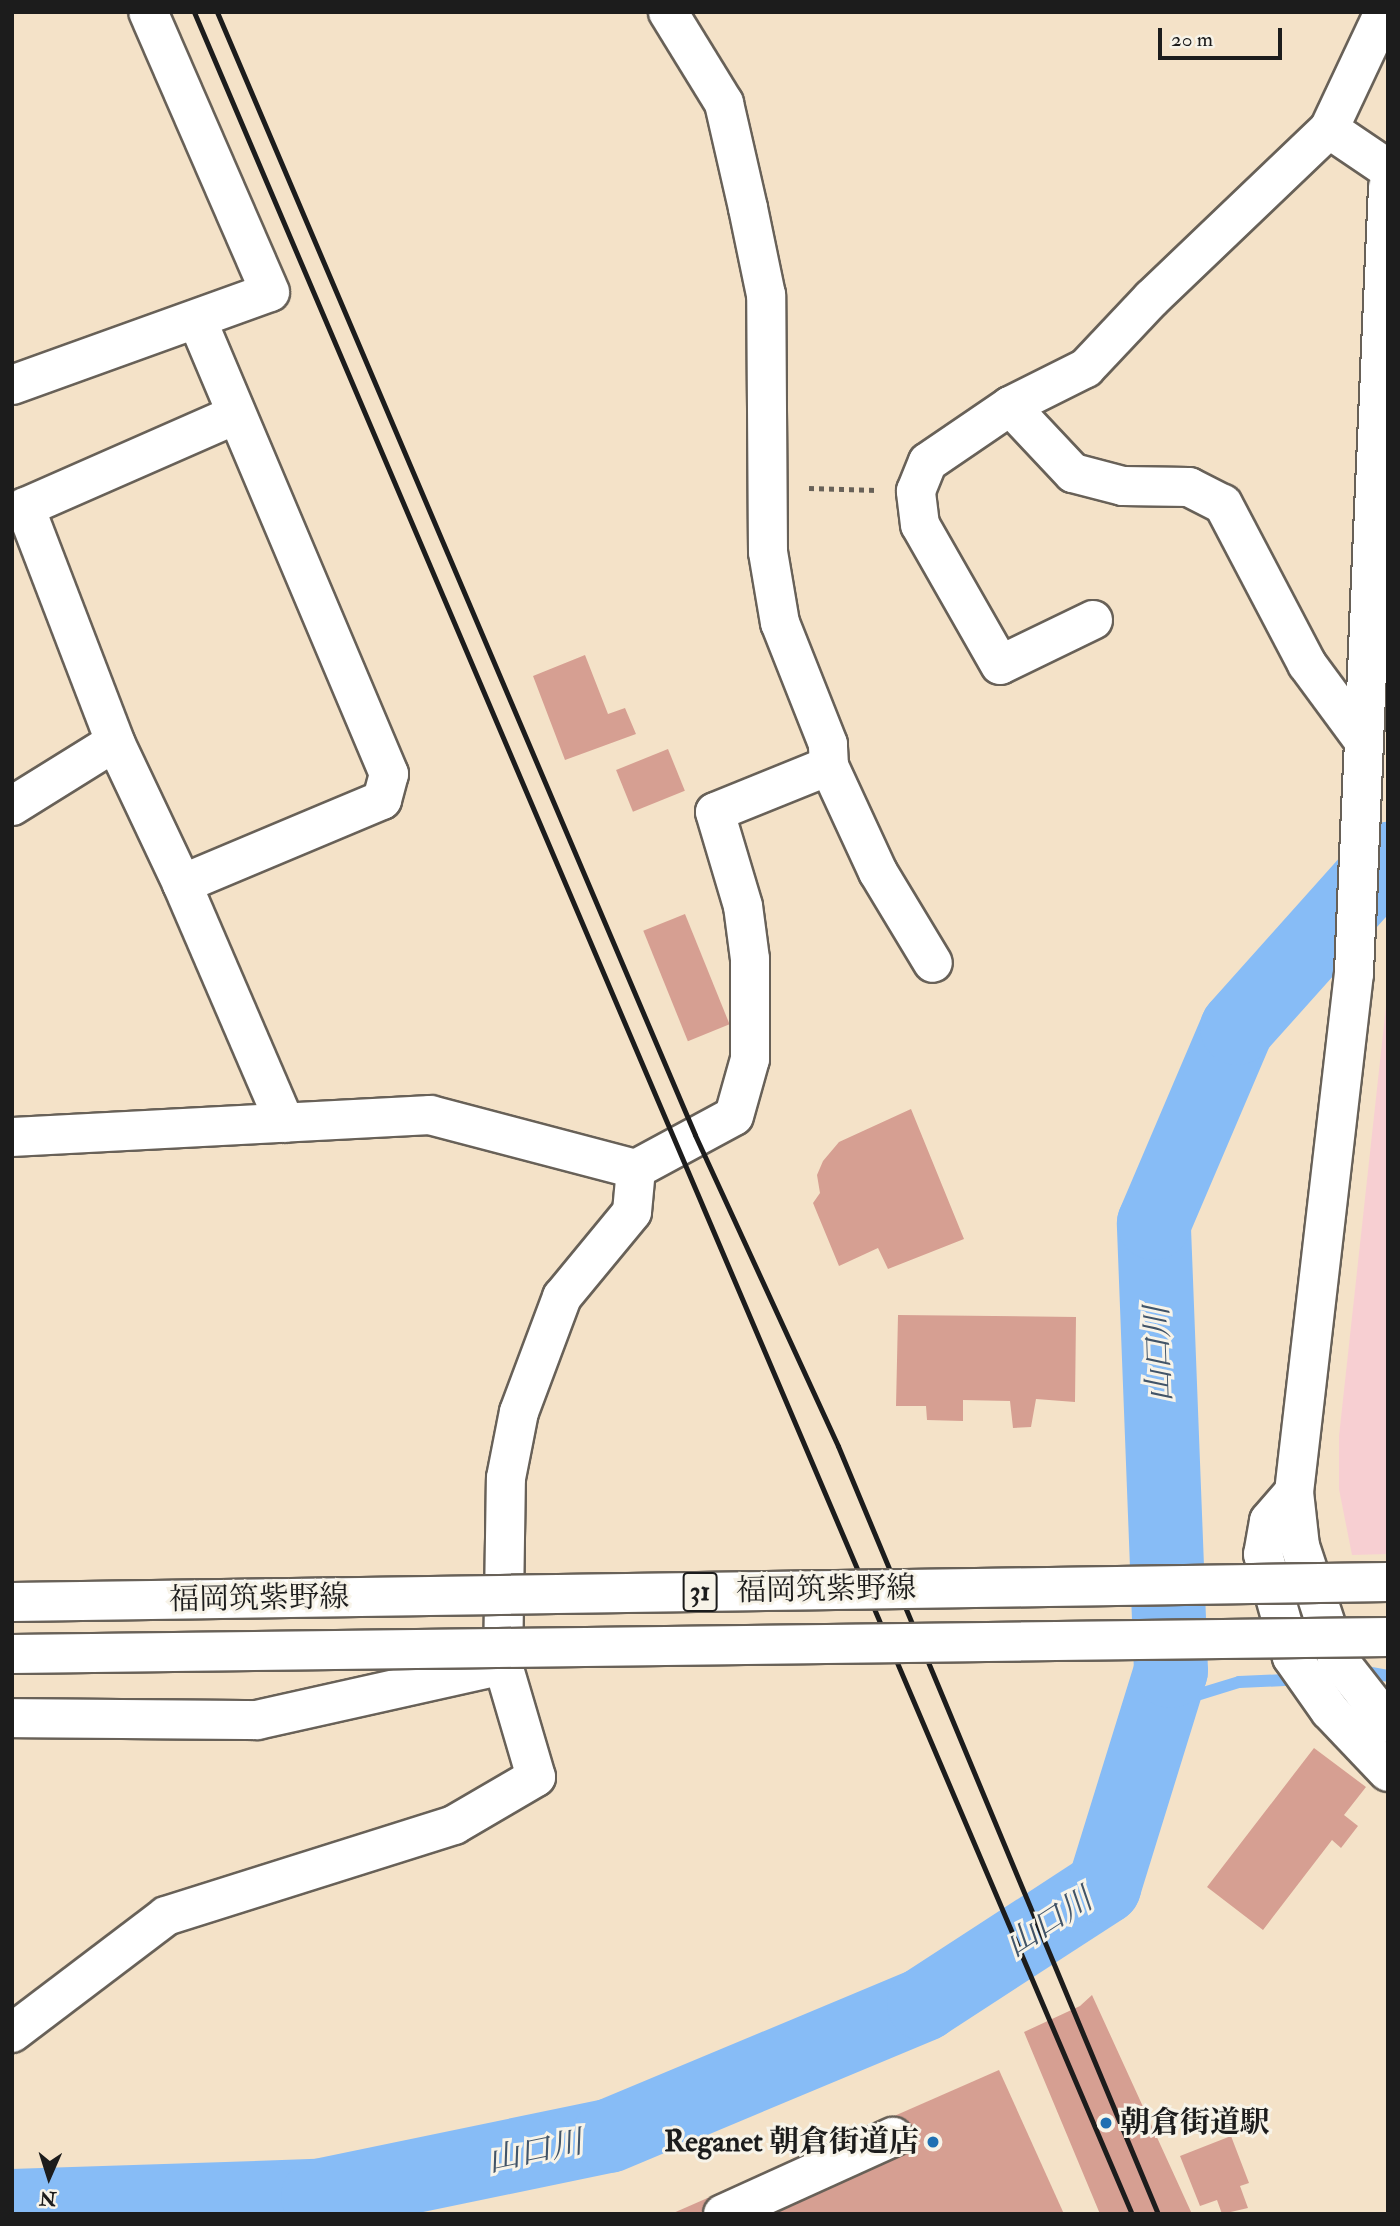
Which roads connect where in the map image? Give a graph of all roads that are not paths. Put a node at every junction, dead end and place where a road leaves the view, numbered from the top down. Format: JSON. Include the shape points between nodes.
{"nodes":[{"id":1,"x":148,"y":12,"type":"edge"},
{"id":2,"x":668,"y":12,"type":"edge"},
{"id":3,"x":1384,"y":12,"type":"edge"},
{"id":4,"x":1329,"y":129,"type":"junction"},
{"id":5,"x":1388,"y":169,"type":"edge"},
{"id":6,"x":1388,"y":187,"type":"edge"},
{"id":7,"x":198,"y":321,"type":"junction"},
{"id":8,"x":12,"y":385,"type":"edge"},
{"id":9,"x":1010,"y":406,"type":"junction"},
{"id":10,"x":234,"y":415,"type":"junction"},
{"id":11,"x":1093,"y":620,"type":"dead end"},
{"id":12,"x":115,"y":743,"type":"junction"},
{"id":13,"x":1363,"y":754,"type":"junction"},
{"id":14,"x":830,"y":766,"type":"junction"},
{"id":15,"x":12,"y":806,"type":"edge"},
{"id":16,"x":182,"y":884,"type":"junction"},
{"id":17,"x":933,"y":963,"type":"dead end"},
{"id":18,"x":285,"y":1123,"type":"junction"},
{"id":19,"x":12,"y":1137,"type":"edge"},
{"id":20,"x":636,"y":1169,"type":"junction"},
{"id":21,"x":1294,"y":1492,"type":"junction"},
{"id":22,"x":1388,"y":1582,"type":"edge"},
{"id":23,"x":12,"y":1602,"type":"edge"},
{"id":24,"x":1388,"y":1637,"type":"edge"},
{"id":25,"x":12,"y":1654,"type":"edge"},
{"id":26,"x":503,"y":1665,"type":"junction"},
{"id":27,"x":12,"y":1718,"type":"edge"},
{"id":28,"x":1388,"y":1723,"type":"edge"},
{"id":29,"x":1388,"y":1772,"type":"edge"},
{"id":30,"x":12,"y":2033,"type":"edge"},
{"id":31,"x":893,"y":2137,"type":"dead end"},
{"id":32,"x":723,"y":2214,"type":"edge"}],
"edges":[{"from":1,"to":7,"type":"street","via":[[270,292]]},
{"from":2,"to":14,"type":"street","via":[[724,103],[748,208],[766,295],[768,552],[780,623],[828,744]]},
{"from":3,"to":4,"type":"street"},
{"from":4,"to":5,"type":"street"},
{"from":4,"to":9,"type":"street","via":[[1151,299],[1086,368]]},
{"from":6,"to":13,"type":"street"},
{"from":7,"to":8,"type":"street"},
{"from":7,"to":10,"type":"street"},
{"from":9,"to":11,"type":"street","via":[[928,462],[916,491],[920,525],[1000,666]]},
{"from":9,"to":13,"type":"street","via":[[1073,473],[1123,485],[1189,487],[1223,505],[1307,664]]},
{"from":10,"to":12,"type":"street","via":[[25,507]]},
{"from":10,"to":16,"type":"street","via":[[388,774],[382,800]]},
{"from":12,"to":15,"type":"street"},
{"from":12,"to":16,"type":"street"},
{"from":13,"to":21,"type":"street","via":[[1354,973]]},
{"from":14,"to":17,"type":"street","via":[[878,872]]},
{"from":14,"to":20,"type":"street","via":[[715,812],[743,906],[750,959],[750,1059],[734,1116]]},
{"from":16,"to":18,"type":"street"},
{"from":18,"to":19,"type":"street"},
{"from":18,"to":20,"type":"street","via":[[430,1115]]},
{"from":20,"to":26,"type":"street","via":[[632,1212],[562,1297],[519,1412],[506,1478]]},
{"from":21,"to":28,"type":"street","via":[[1300,1546],[1337,1658]]},
{"from":21,"to":29,"type":"street","via":[[1269,1521],[1263,1554],[1292,1657],[1330,1711]]},
{"from":22,"to":23,"type":"street","name":"福岡筑紫野線","number":"31","bridge":true},
{"from":24,"to":25,"type":"street","name":"福岡筑紫野線","number":"31","bridge":true},
{"from":26,"to":27,"type":"street","via":[[257,1720]]},
{"from":26,"to":30,"type":"street","via":[[536,1777],[454,1825],[166,1916]]},
{"from":31,"to":32,"type":"street"}]}
